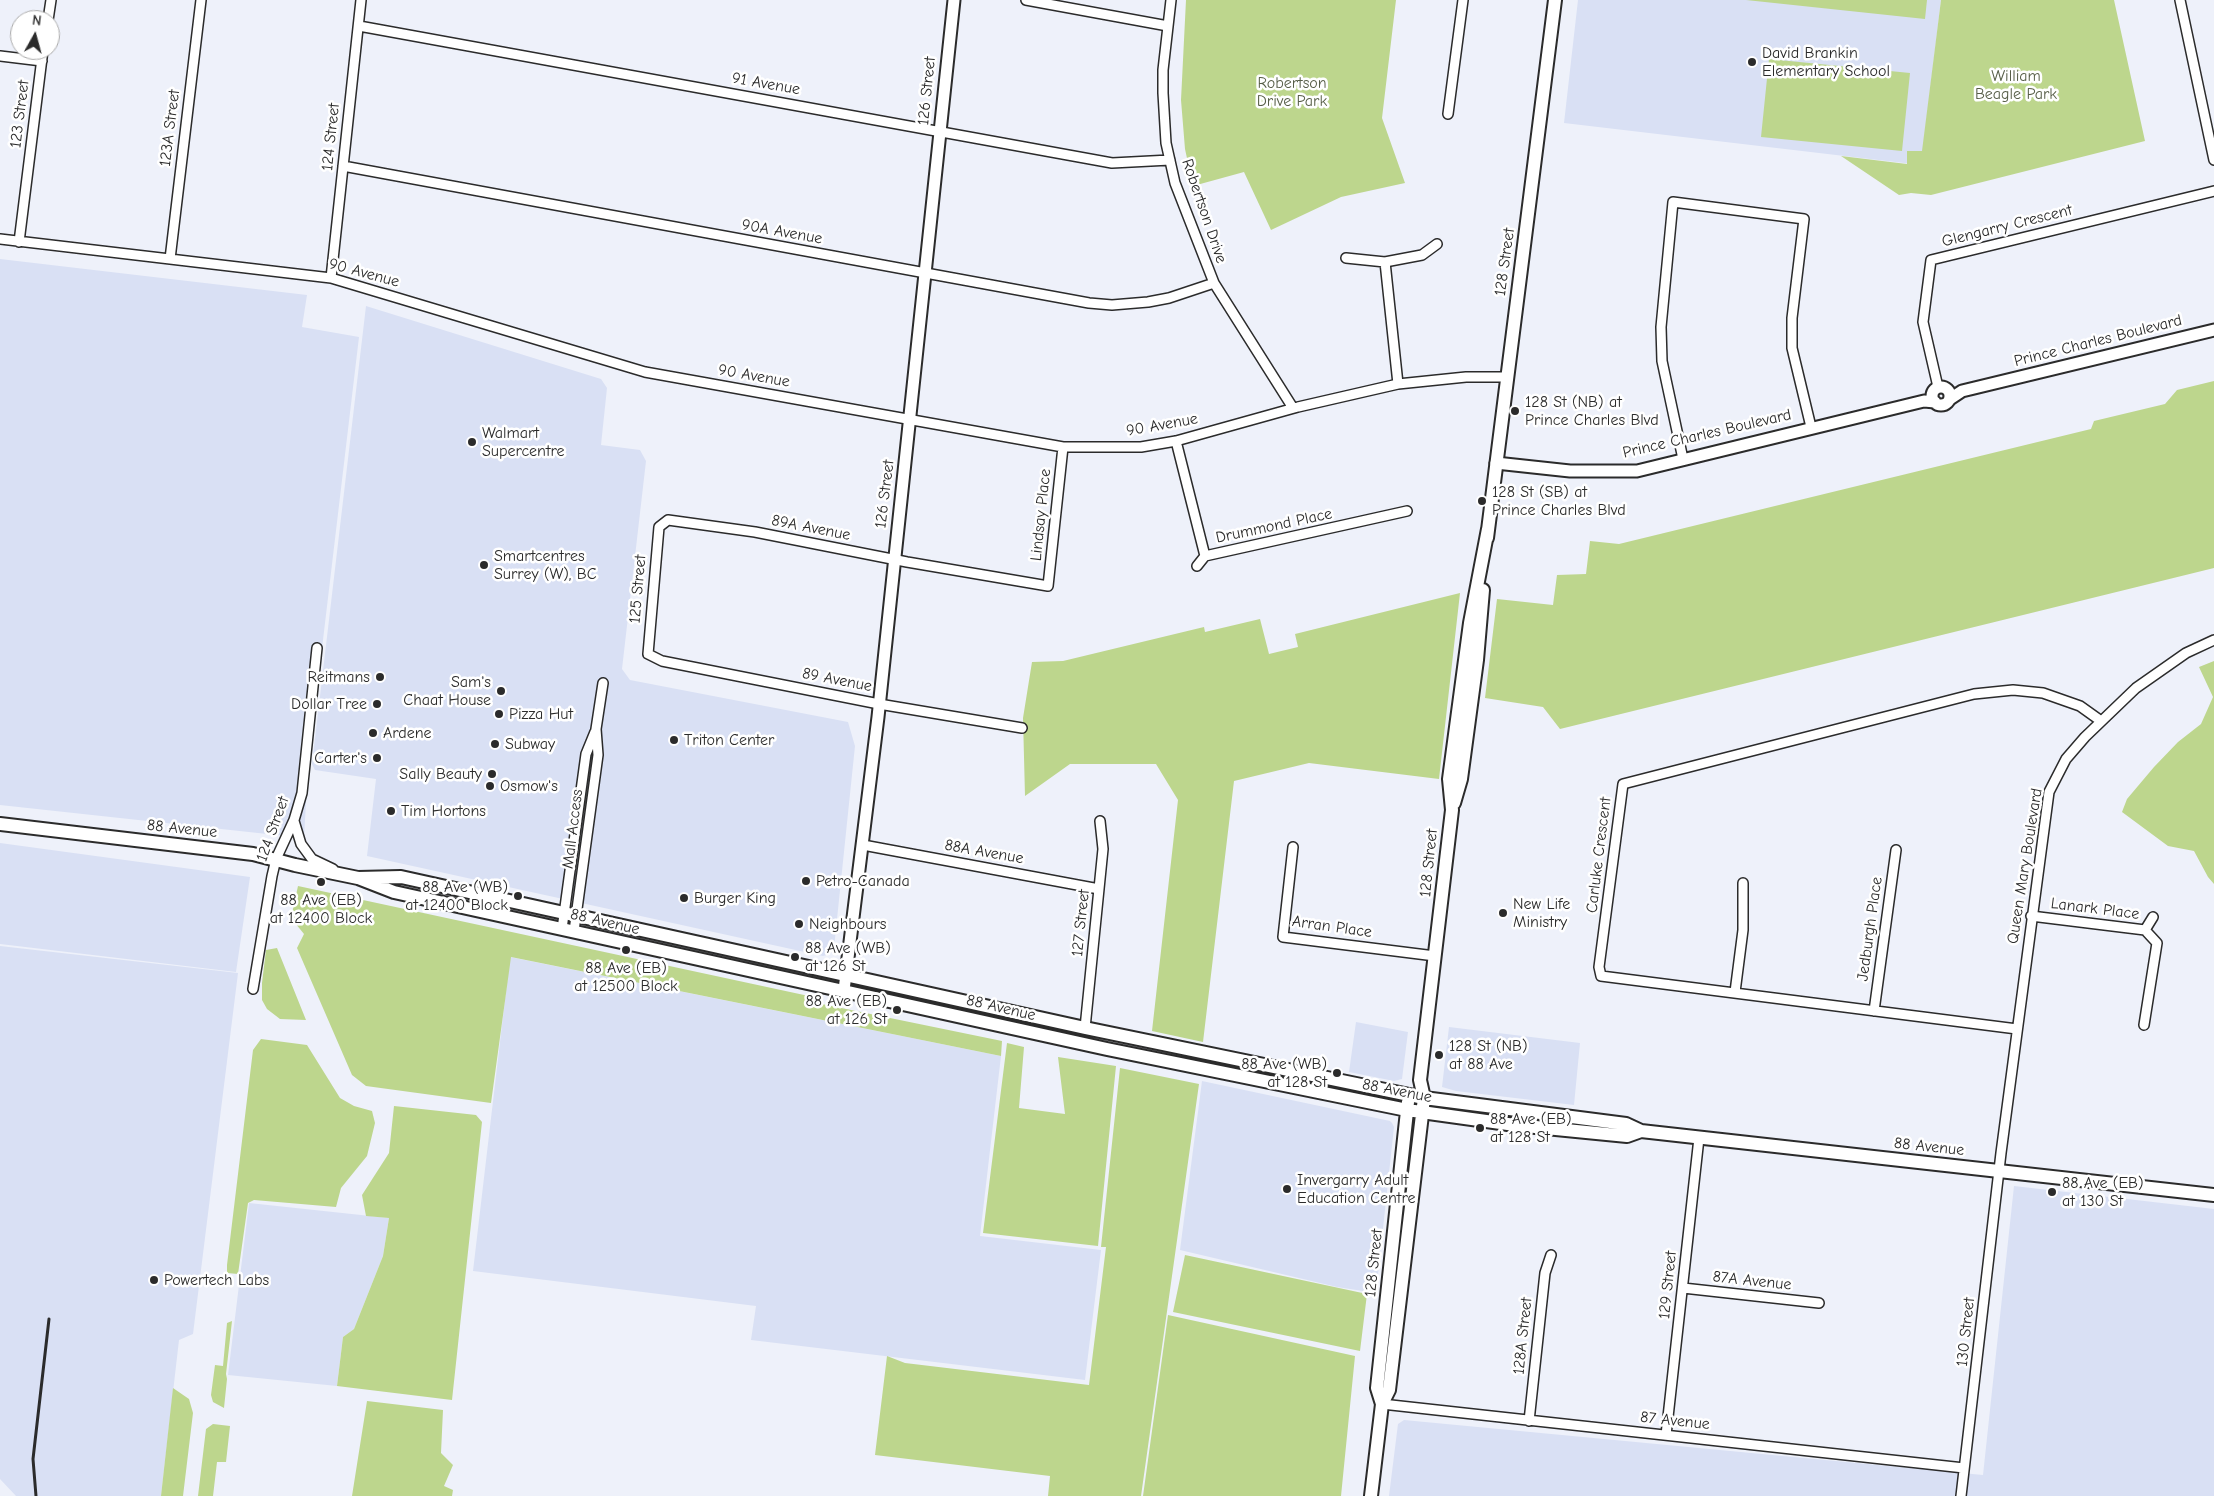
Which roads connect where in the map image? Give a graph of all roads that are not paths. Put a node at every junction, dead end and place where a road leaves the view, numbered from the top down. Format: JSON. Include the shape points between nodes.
{"nodes":[{"id":1,"x":201,"y":0,"type":"edge"},
{"id":2,"x":361,"y":0,"type":"edge"},
{"id":3,"x":954,"y":0,"type":"edge"},
{"id":4,"x":1026,"y":0,"type":"edge"},
{"id":5,"x":1171,"y":0,"type":"edge"},
{"id":6,"x":1463,"y":0,"type":"edge"},
{"id":7,"x":1555,"y":0,"type":"edge"},
{"id":8,"x":2180,"y":0,"type":"edge"},
{"id":9,"x":358,"y":26,"type":"junction"},
{"id":10,"x":1168,"y":26,"type":"junction"},
{"id":11,"x":0,"y":56,"type":"edge"},
{"id":12,"x":42,"y":62,"type":"joint"},
{"id":13,"x":1448,"y":114,"type":"dead end"},
{"id":14,"x":939,"y":131,"type":"junction"},
{"id":15,"x":1170,"y":160,"type":"junction"},
{"id":16,"x":2214,"y":160,"type":"edge"},
{"id":17,"x":343,"y":166,"type":"junction"},
{"id":18,"x":2214,"y":191,"type":"edge"},
{"id":19,"x":0,"y":239,"type":"edge"},
{"id":20,"x":19,"y":242,"type":"junction"},
{"id":21,"x":1437,"y":244,"type":"dead end"},
{"id":22,"x":1346,"y":258,"type":"dead end"},
{"id":23,"x":170,"y":259,"type":"junction"},
{"id":24,"x":1384,"y":262,"type":"junction"},
{"id":25,"x":926,"y":274,"type":"junction"},
{"id":26,"x":331,"y":278,"type":"junction"},
{"id":27,"x":1214,"y":282,"type":"junction"},
{"id":28,"x":2214,"y":330,"type":"edge"},
{"id":29,"x":1506,"y":377,"type":"junction"},
{"id":30,"x":1398,"y":384,"type":"junction"},
{"id":31,"x":1938,"y":395,"type":"junction"},
{"id":32,"x":1293,"y":408,"type":"junction"},
{"id":33,"x":910,"y":418,"type":"junction"},
{"id":34,"x":1811,"y":427,"type":"junction"},
{"id":35,"x":1176,"y":441,"type":"junction"},
{"id":36,"x":1063,"y":447,"type":"junction"},
{"id":37,"x":1683,"y":459,"type":"junction"},
{"id":38,"x":1496,"y":463,"type":"junction"},
{"id":39,"x":1407,"y":511,"type":"dead end"},
{"id":40,"x":659,"y":527,"type":"joint"},
{"id":41,"x":1205,"y":556,"type":"junction"},
{"id":42,"x":894,"y":560,"type":"junction"},
{"id":43,"x":1197,"y":566,"type":"dead end"},
{"id":44,"x":1048,"y":586,"type":"joint"},
{"id":45,"x":2214,"y":640,"type":"edge"},
{"id":46,"x":317,"y":648,"type":"dead end"},
{"id":47,"x":648,"y":654,"type":"joint"},
{"id":48,"x":603,"y":683,"type":"dead end"},
{"id":49,"x":879,"y":704,"type":"junction"},
{"id":50,"x":2101,"y":720,"type":"junction"},
{"id":51,"x":1022,"y":728,"type":"dead end"},
{"id":52,"x":596,"y":729,"type":"junction"},
{"id":53,"x":294,"y":820,"type":"junction"},
{"id":54,"x":1100,"y":822,"type":"dead end"},
{"id":55,"x":0,"y":824,"type":"edge"},
{"id":56,"x":863,"y":845,"type":"junction"},
{"id":57,"x":1293,"y":848,"type":"dead end"},
{"id":58,"x":1896,"y":850,"type":"dead end"},
{"id":59,"x":276,"y":859,"type":"junction"},
{"id":60,"x":345,"y":875,"type":"junction"},
{"id":61,"x":358,"y":878,"type":"junction"},
{"id":62,"x":1743,"y":883,"type":"dead end"},
{"id":63,"x":1099,"y":889,"type":"junction"},
{"id":64,"x":571,"y":915,"type":"junction"},
{"id":65,"x":2031,"y":916,"type":"junction"},
{"id":66,"x":2153,"y":917,"type":"dead end"},
{"id":67,"x":568,"y":930,"type":"junction"},
{"id":68,"x":2145,"y":930,"type":"junction"},
{"id":69,"x":1435,"y":956,"type":"junction"},
{"id":70,"x":846,"y":975,"type":"junction"},
{"id":71,"x":253,"y":989,"type":"dead end"},
{"id":72,"x":844,"y":990,"type":"junction"},
{"id":73,"x":1735,"y":992,"type":"junction"},
{"id":74,"x":1874,"y":1011,"type":"junction"},
{"id":75,"x":2144,"y":1025,"type":"dead end"},
{"id":76,"x":1085,"y":1028,"type":"junction"},
{"id":77,"x":2017,"y":1029,"type":"junction"},
{"id":78,"x":1420,"y":1080,"type":"junction"},
{"id":79,"x":1409,"y":1095,"type":"junction"},
{"id":80,"x":1424,"y":1098,"type":"junction"},
{"id":81,"x":1407,"y":1110,"type":"junction"},
{"id":82,"x":1422,"y":1113,"type":"junction"},
{"id":83,"x":1641,"y":1131,"type":"junction"},
{"id":84,"x":1699,"y":1138,"type":"junction"},
{"id":85,"x":2001,"y":1171,"type":"junction"},
{"id":86,"x":2214,"y":1195,"type":"edge"},
{"id":87,"x":1551,"y":1255,"type":"dead end"},
{"id":88,"x":1682,"y":1288,"type":"junction"},
{"id":89,"x":1819,"y":1303,"type":"dead end"},
{"id":90,"x":1382,"y":1404,"type":"junction"},
{"id":91,"x":1529,"y":1421,"type":"junction"},
{"id":92,"x":1666,"y":1435,"type":"junction"},
{"id":93,"x":1964,"y":1468,"type":"junction"},
{"id":94,"x":1371,"y":1496,"type":"edge"},
{"id":95,"x":1962,"y":1496,"type":"edge"}],
"edges":[{"from":1,"to":23,"type":"street","name":"123A Street"},
{"from":2,"to":9,"type":"street","name":"124 Street"},
{"from":3,"to":14,"type":"street","name":"126 Street"},
{"from":4,"to":10,"type":"street"},
{"from":5,"to":10,"type":"street","name":"Robertson Drive"},
{"from":6,"to":13,"type":"street"},
{"from":7,"to":29,"type":"main road","name":"128 Street"},
{"from":8,"to":16,"type":"street"},
{"from":9,"to":14,"type":"street","name":"91 Avenue"},
{"from":9,"to":17,"type":"street","name":"124 Street"},
{"from":10,"to":15,"type":"street","name":"Robertson Drive","via":[[1163,93]]},
{"from":11,"to":12,"type":"street"},
{"from":12,"to":20,"type":"street","name":"123 Street"},
{"from":14,"to":15,"type":"street","name":"91 Avenue","via":[[1112,163]]},
{"from":14,"to":25,"type":"street","name":"126 Street"},
{"from":15,"to":27,"type":"street","name":"Robertson Drive","via":[[1175,183]]},
{"from":17,"to":25,"type":"street","name":"90A Avenue"},
{"from":17,"to":26,"type":"street","name":"124 Street"},
{"from":18,"to":31,"type":"street","name":"Glengarry Crescent","via":[[1931,260],[1923,322]]},
{"from":19,"to":20,"type":"street","name":"90 Avenue"},
{"from":20,"to":23,"type":"street","name":"90 Avenue"},
{"from":21,"to":24,"type":"street","via":[[1422,255]]},
{"from":22,"to":24,"type":"street"},
{"from":23,"to":26,"type":"street","name":"90 Avenue"},
{"from":24,"to":30,"type":"street"},
{"from":25,"to":27,"type":"street","name":"90A Avenue","via":[[1089,304],[1112,305],[1169,298]]},
{"from":25,"to":33,"type":"street","name":"126 Street"},
{"from":26,"to":33,"type":"street","name":"90 Avenue","via":[[646,372]]},
{"from":27,"to":32,"type":"street","name":"Robertson Drive"},
{"from":28,"to":31,"type":"street","name":"Prince Charles Boulevard","via":[[1962,392]]},
{"from":29,"to":30,"type":"street","name":"90 Avenue","via":[[1466,377]]},
{"from":29,"to":38,"type":"main road","name":"128 Street"},
{"from":30,"to":32,"type":"street","name":"90 Avenue"},
{"from":31,"to":34,"type":"street","name":"Prince Charles Boulevard"},
{"from":32,"to":35,"type":"street","name":"90 Avenue"},
{"from":33,"to":36,"type":"street","name":"90 Avenue"},
{"from":33,"to":42,"type":"street","name":"126 Street"},
{"from":34,"to":37,"type":"street","name":"Prince Charles Boulevard"},
{"from":34,"to":37,"type":"street","via":[[1792,348],[1792,318],[1804,219],[1673,202],[1660,326],[1662,361]]},
{"from":35,"to":36,"type":"street","name":"90 Avenue","via":[[1141,447]]},
{"from":35,"to":41,"type":"street","name":"Drummond Place"},
{"from":36,"to":44,"type":"street","name":"Lindsay Place"},
{"from":37,"to":38,"type":"street","name":"Prince Charles Boulevard","via":[[1637,470],[1587,472]]},
{"from":38,"to":69,"type":"main road","name":"128 Street","via":[[1470,715],[1462,779],[1452,810]]},
{"from":39,"to":41,"type":"street","name":"Drummond Place"},
{"from":40,"to":42,"type":"street","name":"89A Avenue","via":[[668,520],[755,532]]},
{"from":40,"to":47,"type":"street","name":"125 Street"},
{"from":41,"to":43,"type":"street"},
{"from":42,"to":44,"type":"street","name":"89A Avenue"},
{"from":42,"to":49,"type":"street","name":"126 Street"},
{"from":45,"to":50,"type":"street","name":"Queen Mary Boulevard","via":[[2162,668]]},
{"from":46,"to":53,"type":"street","name":"124 Street","via":[[302,793]]},
{"from":47,"to":49,"type":"street","name":"89 Avenue","via":[[662,661]]},
{"from":48,"to":52,"type":"street","name":"Mall Access"},
{"from":49,"to":51,"type":"street","name":"89 Avenue"},
{"from":49,"to":56,"type":"street","name":"126 Street"},
{"from":50,"to":65,"type":"street","name":"Queen Mary Boulevard","via":[[2066,759],[2049,792]]},
{"from":50,"to":73,"type":"street","name":"Carluke Crescent","via":[[2080,706],[2043,693],[2013,690],[1974,694],[1623,784],[1599,967],[1601,976]]},
{"from":52,"to":64,"type":"street","name":"Mall Access","via":[[598,756]]},
{"from":52,"to":64,"type":"street","name":"Mall Access","via":[[586,754]]},
{"from":53,"to":59,"type":"street","name":"124 Street"},
{"from":53,"to":60,"type":"street","via":[[301,844],[312,859]]},
{"from":54,"to":63,"type":"street","name":"127 Street","via":[[1103,849]]},
{"from":55,"to":59,"type":"main road","name":"88 Avenue"},
{"from":56,"to":63,"type":"street","name":"88A Avenue"},
{"from":56,"to":70,"type":"street","name":"126 Street"},
{"from":57,"to":69,"type":"street","name":"Arran Place","via":[[1283,937]]},
{"from":58,"to":74,"type":"street","name":"Jedburgh Place"},
{"from":59,"to":60,"type":"main road","name":"88 Avenue"},
{"from":59,"to":71,"type":"street","name":"124 Street","via":[[264,912]]},
{"from":60,"to":61,"type":"main road","name":"88 Avenue"},
{"from":61,"to":64,"type":"main road","name":"88 Avenue","via":[[401,878]]},
{"from":61,"to":67,"type":"main road","name":"88 Avenue","via":[[394,892]]},
{"from":62,"to":73,"type":"street","via":[[1744,930]]},
{"from":63,"to":76,"type":"street","name":"127 Street"},
{"from":64,"to":67,"type":"street","name":"Mall Access"},
{"from":64,"to":67,"type":"street","name":"Mall Access"},
{"from":64,"to":70,"type":"main road","name":"88 Avenue"},
{"from":65,"to":68,"type":"street","name":"Lanark Place"},
{"from":65,"to":77,"type":"street","name":"Queen Mary Boulevard"},
{"from":66,"to":68,"type":"street"},
{"from":67,"to":72,"type":"main road","name":"88 Avenue"},
{"from":68,"to":75,"type":"street","name":"Lanark Place","via":[[2157,943]]},
{"from":69,"to":78,"type":"main road","name":"128 Street"},
{"from":70,"to":72,"type":"street","name":"126 Street"},
{"from":70,"to":76,"type":"main road","name":"88 Avenue"},
{"from":72,"to":81,"type":"main road","name":"88 Avenue","via":[[1117,1051]]},
{"from":73,"to":74,"type":"street","name":"Carluke Crescent"},
{"from":74,"to":77,"type":"street","name":"Carluke Crescent"},
{"from":76,"to":79,"type":"main road","name":"88 Avenue"},
{"from":77,"to":85,"type":"street","name":"Queen Mary Boulevard"},
{"from":78,"to":79,"type":"main road"},
{"from":78,"to":80,"type":"main road","name":"128 Street"},
{"from":79,"to":80,"type":"main road","name":"88 Avenue"},
{"from":79,"to":81,"type":"main road","name":"128 Street"},
{"from":80,"to":82,"type":"main road","name":"128 Street"},
{"from":80,"to":83,"type":"main road","name":"88 Avenue","via":[[1626,1124]]},
{"from":81,"to":82,"type":"main road","name":"88 Avenue"},
{"from":81,"to":90,"type":"main road","name":"128 Street","via":[[1377,1388]]},
{"from":82,"to":83,"type":"main road","name":"88 Avenue","via":[[1627,1136]]},
{"from":82,"to":90,"type":"main road","name":"128 Street","via":[[1389,1390]]},
{"from":83,"to":84,"type":"main road","name":"88 Avenue"},
{"from":84,"to":85,"type":"main road","name":"88 Avenue"},
{"from":84,"to":88,"type":"street","name":"129 Street"},
{"from":85,"to":86,"type":"main road","name":"88 Avenue"},
{"from":85,"to":93,"type":"street","name":"130 Street"},
{"from":87,"to":91,"type":"street","name":"128A Street","via":[[1545,1274]]},
{"from":88,"to":89,"type":"street","name":"87A Avenue"},
{"from":88,"to":92,"type":"street","name":"129 Street"},
{"from":90,"to":91,"type":"street","name":"87 Avenue"},
{"from":90,"to":94,"type":"main road","name":"128 Street"},
{"from":91,"to":92,"type":"street","name":"87 Avenue"},
{"from":92,"to":93,"type":"street","name":"87 Avenue"},
{"from":93,"to":95,"type":"street","name":"130 Street"}]}
